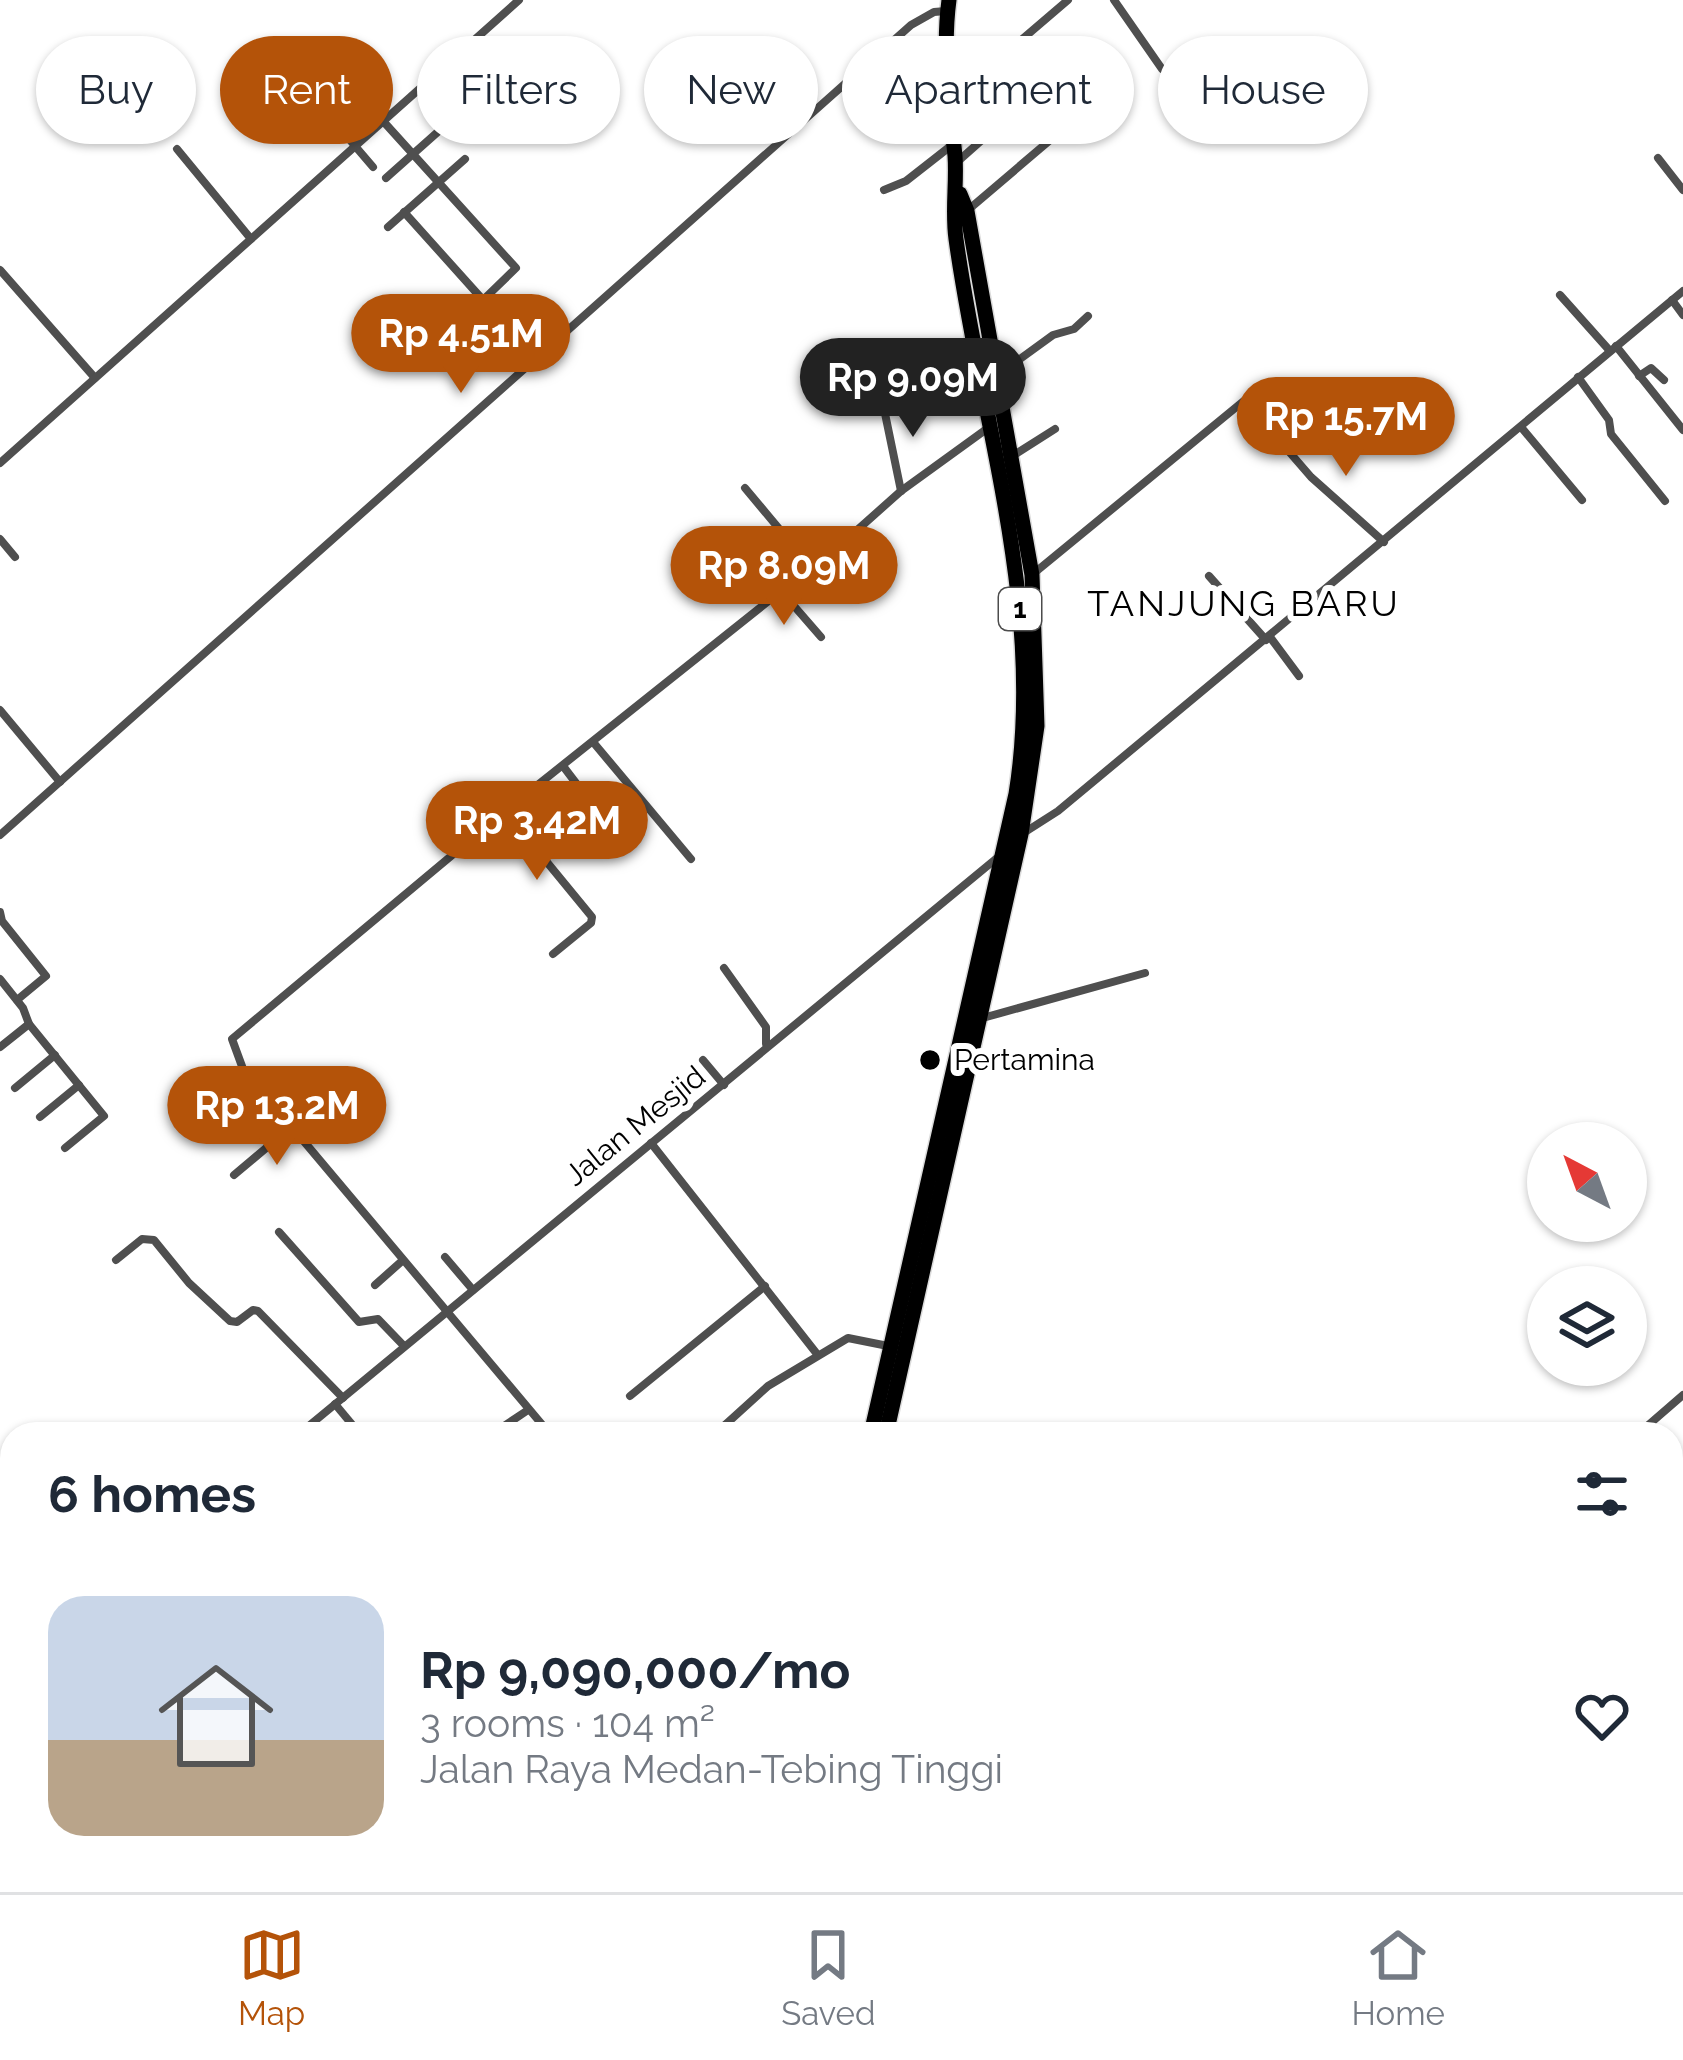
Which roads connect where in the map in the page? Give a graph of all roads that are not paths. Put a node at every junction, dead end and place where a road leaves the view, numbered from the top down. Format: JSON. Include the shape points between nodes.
{"nodes":[{"id":1,"x":519,"y":0,"type":"edge"},
{"id":2,"x":1068,"y":0,"type":"edge"},
{"id":3,"x":1114,"y":0,"type":"edge"},
{"id":4,"x":948,"y":5,"type":"edge"},
{"id":5,"x":948,"y":36,"type":"edge"},
{"id":6,"x":1026,"y":36,"type":"edge"},
{"id":7,"x":1158,"y":63,"type":"edge"},
{"id":8,"x":393,"y":112,"type":"edge"},
{"id":9,"x":393,"y":132,"type":"edge"},
{"id":10,"x":356,"y":144,"type":"edge"},
{"id":11,"x":424,"y":144,"type":"edge"},
{"id":12,"x":953,"y":144,"type":"joint"},
{"id":13,"x":977,"y":144,"type":"edge"},
{"id":14,"x":1045,"y":144,"type":"edge"},
{"id":15,"x":354,"y":146,"type":"junction"},
{"id":16,"x":177,"y":149,"type":"dead end"},
{"id":17,"x":413,"y":154,"type":"junction"},
{"id":18,"x":1658,"y":158,"type":"dead end"},
{"id":19,"x":465,"y":159,"type":"dead end"},
{"id":20,"x":955,"y":164,"type":"junction"},
{"id":21,"x":373,"y":167,"type":"dead end"},
{"id":22,"x":386,"y":178,"type":"dead end"},
{"id":23,"x":438,"y":183,"type":"junction"},
{"id":24,"x":956,"y":186,"type":"junction"},
{"id":25,"x":884,"y":190,"type":"dead end"},
{"id":26,"x":1683,"y":190,"type":"edge"},
{"id":27,"x":967,"y":211,"type":"junction"},
{"id":28,"x":404,"y":212,"type":"junction"},
{"id":29,"x":388,"y":226,"type":"dead end"},
{"id":30,"x":251,"y":239,"type":"junction"},
{"id":31,"x":0,"y":271,"type":"edge"},
{"id":32,"x":1683,"y":291,"type":"edge"},
{"id":33,"x":1560,"y":295,"type":"dead end"},
{"id":34,"x":1672,"y":300,"type":"junction"},
{"id":35,"x":1683,"y":315,"type":"edge"},
{"id":36,"x":1088,"y":316,"type":"dead end"},
{"id":37,"x":1613,"y":349,"type":"junction"},
{"id":38,"x":997,"y":376,"type":"junction"},
{"id":39,"x":1639,"y":376,"type":"junction"},
{"id":40,"x":1578,"y":377,"type":"junction"},
{"id":41,"x":94,"y":378,"type":"junction"},
{"id":42,"x":1664,"y":380,"type":"dead end"},
{"id":43,"x":882,"y":399,"type":"dead end"},
{"id":44,"x":989,"y":427,"type":"junction"},
{"id":45,"x":1521,"y":427,"type":"junction"},
{"id":46,"x":1055,"y":429,"type":"dead end"},
{"id":47,"x":1683,"y":430,"type":"edge"},
{"id":48,"x":1010,"y":458,"type":"junction"},
{"id":49,"x":0,"y":463,"type":"edge"},
{"id":50,"x":745,"y":488,"type":"dead end"},
{"id":51,"x":901,"y":491,"type":"junction"},
{"id":52,"x":1582,"y":500,"type":"dead end"},
{"id":53,"x":1665,"y":501,"type":"dead end"},
{"id":54,"x":0,"y":539,"type":"edge"},
{"id":55,"x":746,"y":540,"type":"dead end"},
{"id":56,"x":1384,"y":542,"type":"junction"},
{"id":57,"x":15,"y":556,"type":"dead end"},
{"id":58,"x":811,"y":567,"type":"junction"},
{"id":59,"x":1032,"y":575,"type":"junction"},
{"id":60,"x":1209,"y":576,"type":"dead end"},
{"id":61,"x":784,"y":588,"type":"junction"},
{"id":62,"x":821,"y":638,"type":"dead end"},
{"id":63,"x":1268,"y":639,"type":"junction"},
{"id":64,"x":1298,"y":676,"type":"dead end"},
{"id":65,"x":0,"y":710,"type":"edge"},
{"id":66,"x":593,"y":742,"type":"junction"},
{"id":67,"x":563,"y":766,"type":"junction"},
{"id":68,"x":60,"y":782,"type":"junction"},
{"id":69,"x":505,"y":811,"type":"junction"},
{"id":70,"x":611,"y":830,"type":"dead end"},
{"id":71,"x":1021,"y":834,"type":"junction"},
{"id":72,"x":0,"y":836,"type":"edge"},
{"id":73,"x":1000,"y":854,"type":"junction"},
{"id":74,"x":691,"y":859,"type":"dead end"},
{"id":75,"x":0,"y":912,"type":"edge"},
{"id":76,"x":553,"y":954,"type":"dead end"},
{"id":77,"x":724,"y":968,"type":"dead end"},
{"id":78,"x":1144,"y":973,"type":"dead end"},
{"id":79,"x":0,"y":980,"type":"edge"},
{"id":80,"x":17,"y":1000,"type":"junction"},
{"id":81,"x":978,"y":1020,"type":"junction"},
{"id":82,"x":28,"y":1024,"type":"junction"},
{"id":83,"x":766,"y":1046,"type":"junction"},
{"id":84,"x":0,"y":1047,"type":"edge"},
{"id":85,"x":55,"y":1055,"type":"junction"},
{"id":86,"x":703,"y":1060,"type":"dead end"},
{"id":87,"x":724,"y":1084,"type":"junction"},
{"id":88,"x":79,"y":1085,"type":"junction"},
{"id":89,"x":15,"y":1088,"type":"dead end"},
{"id":90,"x":40,"y":1117,"type":"dead end"},
{"id":91,"x":291,"y":1127,"type":"junction"},
{"id":92,"x":651,"y":1143,"type":"junction"},
{"id":93,"x":65,"y":1148,"type":"dead end"},
{"id":94,"x":234,"y":1175,"type":"dead end"},
{"id":95,"x":279,"y":1232,"type":"dead end"},
{"id":96,"x":446,"y":1257,"type":"dead end"},
{"id":97,"x":116,"y":1260,"type":"dead end"},
{"id":98,"x":403,"y":1261,"type":"junction"},
{"id":99,"x":375,"y":1285,"type":"dead end"},
{"id":100,"x":764,"y":1286,"type":"junction"},
{"id":101,"x":473,"y":1290,"type":"junction"},
{"id":102,"x":446,"y":1312,"type":"junction"},
{"id":103,"x":404,"y":1346,"type":"junction"},
{"id":104,"x":888,"y":1346,"type":"junction"},
{"id":105,"x":817,"y":1354,"type":"junction"},
{"id":106,"x":1683,"y":1395,"type":"edge"},
{"id":107,"x":630,"y":1396,"type":"dead end"},
{"id":108,"x":886,"y":1397,"type":"junction"},
{"id":109,"x":339,"y":1401,"type":"junction"},
{"id":110,"x":527,"y":1410,"type":"junction"},
{"id":111,"x":314,"y":1422,"type":"edge"},
{"id":112,"x":352,"y":1422,"type":"edge"},
{"id":113,"x":510,"y":1422,"type":"edge"},
{"id":114,"x":538,"y":1422,"type":"edge"},
{"id":115,"x":727,"y":1422,"type":"edge"},
{"id":116,"x":876,"y":1422,"type":"edge"},
{"id":117,"x":886,"y":1422,"type":"edge"},
{"id":118,"x":1652,"y":1422,"type":"edge"}],
"edges":[{"from":1,"to":8,"type":"street"},
{"from":2,"to":6,"type":"street"},
{"from":3,"to":7,"type":"street"},
{"from":4,"to":5,"type":"highway","number":"1"},
{"from":4,"to":68,"type":"street","via":[[911,25]]},
{"from":9,"to":17,"type":"street"},
{"from":10,"to":15,"type":"street"},
{"from":11,"to":17,"type":"street"},
{"from":12,"to":20,"type":"highway","number":"1"},
{"from":12,"to":25,"type":"street"},
{"from":13,"to":20,"type":"street"},
{"from":14,"to":27,"type":"street"},
{"from":15,"to":21,"type":"street"},
{"from":15,"to":30,"type":"street"},
{"from":16,"to":30,"type":"street"},
{"from":17,"to":22,"type":"street"},
{"from":17,"to":23,"type":"street"},
{"from":18,"to":26,"type":"street"},
{"from":19,"to":23,"type":"street"},
{"from":20,"to":24,"type":"highway","number":"1"},
{"from":23,"to":28,"type":"street"},
{"from":23,"to":28,"type":"street","via":[[516,268],[483,300]]},
{"from":24,"to":27,"type":"highway","number":"1"},
{"from":24,"to":44,"type":"highway","number":"1","via":[[956,239]]},
{"from":27,"to":38,"type":"highway","number":"1"},
{"from":28,"to":29,"type":"street"},
{"from":30,"to":41,"type":"street"},
{"from":31,"to":41,"type":"street"},
{"from":32,"to":34,"type":"street"},
{"from":33,"to":37,"type":"street"},
{"from":34,"to":35,"type":"street"},
{"from":34,"to":37,"type":"street"},
{"from":36,"to":38,"type":"street"},
{"from":37,"to":39,"type":"street"},
{"from":37,"to":40,"type":"street"},
{"from":38,"to":48,"type":"highway","number":"1"},
{"from":39,"to":42,"type":"street","via":[[1651,368]]},
{"from":39,"to":47,"type":"street"},
{"from":40,"to":45,"type":"street"},
{"from":40,"to":53,"type":"street","via":[[1611,423],[1610,434]]},
{"from":41,"to":49,"type":"street"},
{"from":43,"to":51,"type":"street"},
{"from":44,"to":51,"type":"street"},
{"from":44,"to":73,"type":"highway","number":"1","via":[[1015,569],[1025,712]]},
{"from":45,"to":52,"type":"street"},
{"from":45,"to":56,"type":"street"},
{"from":46,"to":48,"type":"street"},
{"from":48,"to":59,"type":"highway","number":"1"},
{"from":50,"to":58,"type":"street"},
{"from":51,"to":58,"type":"street"},
{"from":54,"to":57,"type":"street"},
{"from":55,"to":61,"type":"street"},
{"from":56,"to":59,"type":"street","via":[[1311,477],[1280,439],[1269,401],[1251,394]]},
{"from":56,"to":63,"type":"street"},
{"from":58,"to":61,"type":"street"},
{"from":59,"to":71,"type":"highway","number":"1","via":[[1037,711]]},
{"from":60,"to":63,"type":"street"},
{"from":61,"to":62,"type":"street"},
{"from":61,"to":66,"type":"street"},
{"from":63,"to":64,"type":"street"},
{"from":63,"to":71,"type":"street"},
{"from":65,"to":68,"type":"street"},
{"from":66,"to":67,"type":"street"},
{"from":66,"to":74,"type":"street"},
{"from":67,"to":69,"type":"street"},
{"from":67,"to":70,"type":"street"},
{"from":68,"to":72,"type":"street"},
{"from":69,"to":76,"type":"street","via":[[592,917]]},
{"from":69,"to":91,"type":"street","via":[[232,1040],[244,1069]]},
{"from":71,"to":81,"type":"highway","number":"1"},
{"from":73,"to":83,"type":"street","name":"Jalan Mesjid"},
{"from":73,"to":104,"type":"highway","number":"1"},
{"from":75,"to":80,"type":"street","via":[[46,976]]},
{"from":77,"to":83,"type":"street","via":[[766,1027]]},
{"from":78,"to":81,"type":"street"},
{"from":79,"to":80,"type":"street"},
{"from":80,"to":82,"type":"street"},
{"from":81,"to":108,"type":"highway","number":"1"},
{"from":82,"to":84,"type":"street"},
{"from":82,"to":85,"type":"street"},
{"from":83,"to":87,"type":"street","name":"Jalan Mesjid"},
{"from":85,"to":88,"type":"street"},
{"from":85,"to":89,"type":"street"},
{"from":86,"to":87,"type":"street"},
{"from":87,"to":92,"type":"street","name":"Jalan Mesjid"},
{"from":88,"to":90,"type":"street"},
{"from":88,"to":93,"type":"street","via":[[104,1116]]},
{"from":91,"to":94,"type":"street"},
{"from":91,"to":98,"type":"street"},
{"from":92,"to":100,"type":"street"},
{"from":92,"to":101,"type":"street","name":"Jalan Mesjid"},
{"from":95,"to":103,"type":"street","via":[[359,1322],[378,1319]]},
{"from":96,"to":101,"type":"street"},
{"from":97,"to":109,"type":"street","via":[[142,1239],[154,1240],[230,1321],[258,1311]]},
{"from":98,"to":99,"type":"street"},
{"from":98,"to":102,"type":"street"},
{"from":100,"to":105,"type":"street"},
{"from":100,"to":107,"type":"street"},
{"from":101,"to":102,"type":"street","name":"Jalan Mesjid"},
{"from":102,"to":103,"type":"street","name":"Jalan Mesjid"},
{"from":102,"to":110,"type":"street"},
{"from":103,"to":109,"type":"street","name":"Jalan Mesjid"},
{"from":104,"to":105,"type":"street","via":[[848,1338]]},
{"from":104,"to":108,"type":"highway","number":"1"},
{"from":105,"to":115,"type":"street"},
{"from":106,"to":118,"type":"street"},
{"from":108,"to":116,"type":"highway","number":"1"},
{"from":108,"to":117,"type":"highway","number":"1"},
{"from":109,"to":111,"type":"street","name":"Jalan Mesjid"},
{"from":109,"to":112,"type":"street"},
{"from":110,"to":113,"type":"street"},
{"from":110,"to":114,"type":"street"}]}
